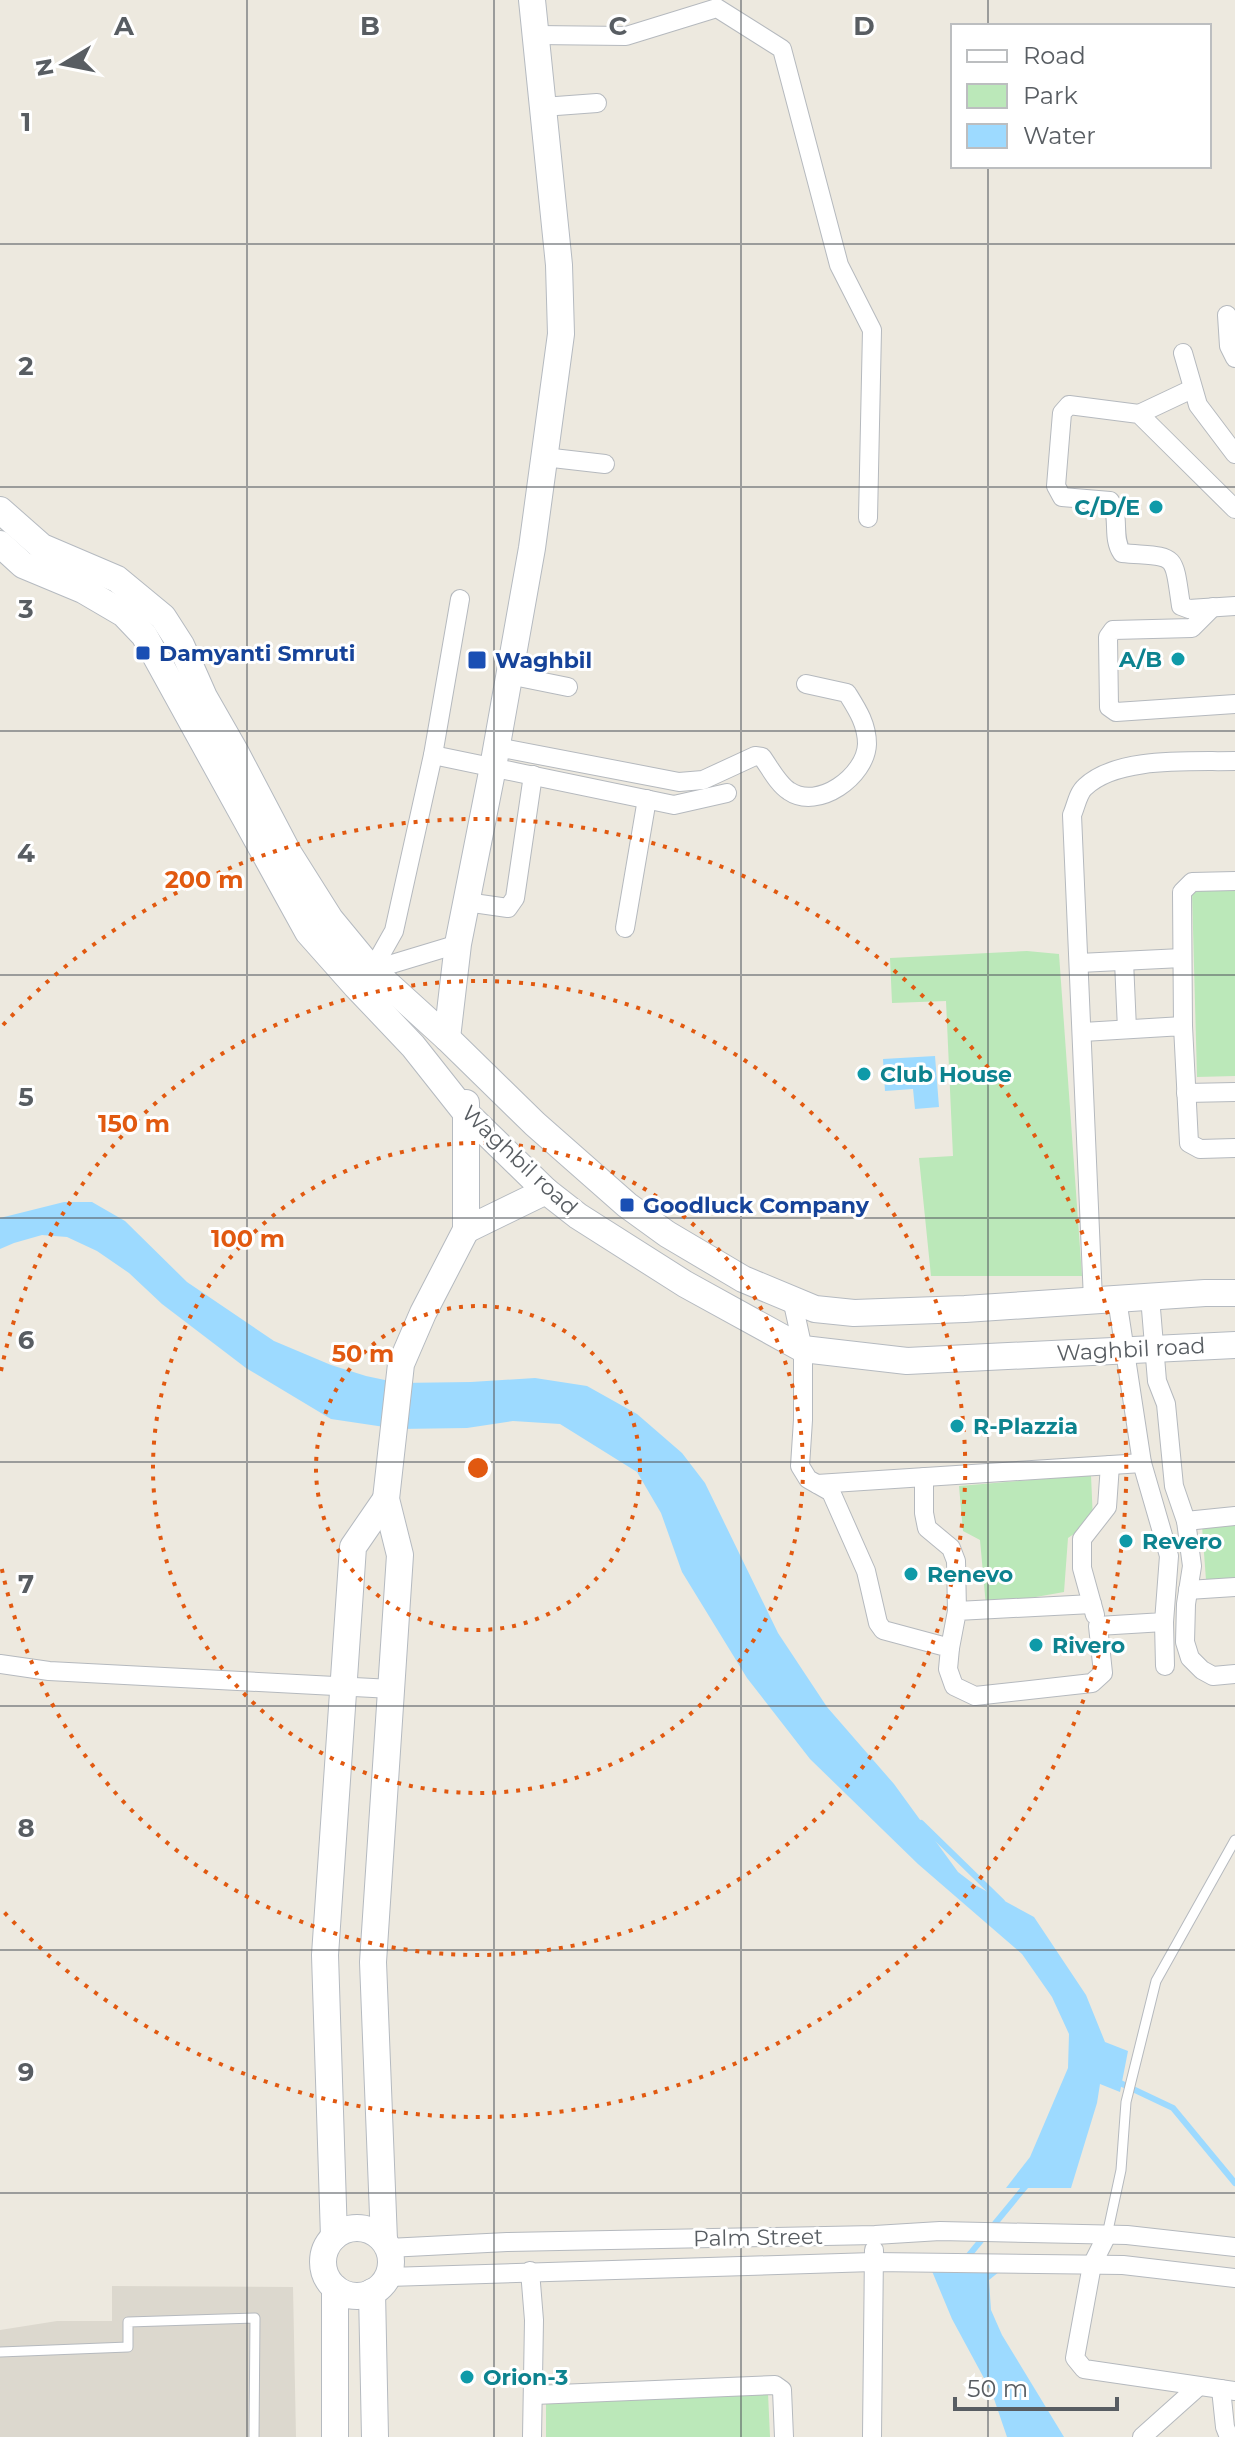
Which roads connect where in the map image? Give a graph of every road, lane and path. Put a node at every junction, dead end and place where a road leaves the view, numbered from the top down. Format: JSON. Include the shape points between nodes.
{"nodes":[{"id":1,"x":532,"y":0,"type":"edge"},
{"id":2,"x":536,"y":35,"type":"junction"},
{"id":3,"x":597,"y":103,"type":"dead end"},
{"id":4,"x":543,"y":107,"type":"junction"},
{"id":5,"x":1227,"y":315,"type":"dead end"},
{"id":6,"x":1183,"y":353,"type":"dead end"},
{"id":7,"x":1235,"y":358,"type":"edge"},
{"id":8,"x":1192,"y":389,"type":"junction"},
{"id":9,"x":1139,"y":414,"type":"junction"},
{"id":10,"x":1235,"y":454,"type":"edge"},
{"id":11,"x":544,"y":457,"type":"junction"},
{"id":12,"x":605,"y":464,"type":"dead end"},
{"id":13,"x":1235,"y":509,"type":"edge"},
{"id":14,"x":0,"y":510,"type":"edge"},
{"id":15,"x":868,"y":518,"type":"dead end"},
{"id":16,"x":13,"y":544,"type":"edge"},
{"id":17,"x":117,"y":579,"type":"junction"},
{"id":18,"x":97,"y":598,"type":"junction"},
{"id":19,"x":460,"y":599,"type":"dead end"},
{"id":20,"x":1235,"y":606,"type":"edge"},
{"id":21,"x":1213,"y":607,"type":"junction"},
{"id":22,"x":161,"y":638,"type":"junction"},
{"id":23,"x":509,"y":675,"type":"junction"},
{"id":24,"x":806,"y":684,"type":"dead end"},
{"id":25,"x":568,"y":687,"type":"dead end"},
{"id":26,"x":1235,"y":704,"type":"edge"},
{"id":27,"x":433,"y":755,"type":"junction"},
{"id":28,"x":495,"y":757,"type":"junction"},
{"id":29,"x":1235,"y":761,"type":"edge"},
{"id":30,"x":533,"y":775,"type":"junction"},
{"id":31,"x":727,"y":793,"type":"dead end"},
{"id":32,"x":647,"y":799,"type":"junction"},
{"id":33,"x":1235,"y":881,"type":"edge"},
{"id":34,"x":466,"y":902,"type":"junction"},
{"id":35,"x":625,"y":928,"type":"dead end"},
{"id":36,"x":458,"y":944,"type":"junction"},
{"id":37,"x":1182,"y":958,"type":"junction"},
{"id":38,"x":1124,"y":961,"type":"junction"},
{"id":39,"x":1079,"y":963,"type":"junction"},
{"id":40,"x":364,"y":978,"type":"junction"},
{"id":41,"x":1183,"y":1026,"type":"junction"},
{"id":42,"x":1127,"y":1029,"type":"junction"},
{"id":43,"x":1083,"y":1032,"type":"junction"},
{"id":44,"x":447,"y":1038,"type":"junction"},
{"id":45,"x":468,"y":1059,"type":"junction"},
{"id":46,"x":1235,"y":1092,"type":"edge"},
{"id":47,"x":1186,"y":1093,"type":"junction"},
{"id":48,"x":466,"y":1113,"type":"junction"},
{"id":49,"x":1235,"y":1148,"type":"edge"},
{"id":50,"x":588,"y":1171,"type":"junction"},
{"id":51,"x":554,"y":1197,"type":"junction"},
{"id":52,"x":466,"y":1230,"type":"junction"},
{"id":53,"x":1235,"y":1293,"type":"edge"},
{"id":54,"x":1150,"y":1297,"type":"junction"},
{"id":55,"x":792,"y":1299,"type":"junction"},
{"id":56,"x":1105,"y":1299,"type":"junction"},
{"id":57,"x":1235,"y":1345,"type":"edge"},
{"id":58,"x":1154,"y":1348,"type":"junction"},
{"id":59,"x":803,"y":1349,"type":"junction"},
{"id":60,"x":1125,"y":1349,"type":"junction"},
{"id":61,"x":1142,"y":1463,"type":"junction"},
{"id":62,"x":1110,"y":1465,"type":"junction"},
{"id":63,"x":924,"y":1477,"type":"junction"},
{"id":64,"x":816,"y":1484,"type":"junction"},
{"id":65,"x":386,"y":1499,"type":"junction"},
{"id":66,"x":1235,"y":1516,"type":"edge"},
{"id":67,"x":1186,"y":1521,"type":"junction"},
{"id":68,"x":1235,"y":1587,"type":"edge"},
{"id":69,"x":1188,"y":1590,"type":"junction"},
{"id":70,"x":1092,"y":1604,"type":"junction"},
{"id":71,"x":957,"y":1611,"type":"junction"},
{"id":72,"x":1164,"y":1622,"type":"junction"},
{"id":73,"x":1098,"y":1626,"type":"junction"},
{"id":74,"x":950,"y":1648,"type":"junction"},
{"id":75,"x":0,"y":1664,"type":"edge"},
{"id":76,"x":1165,"y":1666,"type":"dead end"},
{"id":77,"x":1235,"y":1674,"type":"edge"},
{"id":78,"x":345,"y":1688,"type":"junction"},
{"id":79,"x":392,"y":1689,"type":"junction"},
{"id":80,"x":1235,"y":1840,"type":"edge"},
{"id":81,"x":875,"y":2235,"type":"junction"},
{"id":82,"x":1107,"y":2235,"type":"junction"},
{"id":83,"x":334,"y":2237,"type":"junction"},
{"id":84,"x":386,"y":2244,"type":"junction"},
{"id":85,"x":1235,"y":2247,"type":"edge"},
{"id":86,"x":873,"y":2262,"type":"junction"},
{"id":87,"x":1092,"y":2265,"type":"junction"},
{"id":88,"x":530,"y":2271,"type":"junction"},
{"id":89,"x":1235,"y":2278,"type":"edge"},
{"id":90,"x":380,"y":2285,"type":"junction"},
{"id":91,"x":335,"y":2288,"type":"junction"},
{"id":92,"x":0,"y":2352,"type":"edge"},
{"id":93,"x":1199,"y":2386,"type":"junction"},
{"id":94,"x":1228,"y":2390,"type":"edge"},
{"id":95,"x":534,"y":2395,"type":"junction"},
{"id":96,"x":254,"y":2437,"type":"edge"},
{"id":97,"x":335,"y":2437,"type":"edge"},
{"id":98,"x":375,"y":2437,"type":"edge"},
{"id":99,"x":532,"y":2437,"type":"edge"},
{"id":100,"x":784,"y":2437,"type":"edge"},
{"id":101,"x":872,"y":2437,"type":"edge"},
{"id":102,"x":1142,"y":2437,"type":"edge"},
{"id":103,"x":1229,"y":2437,"type":"edge"}],
"edges":[{"from":1,"to":2,"type":"main road"},
{"from":2,"to":4,"type":"main road"},
{"from":2,"to":15,"type":"street","via":[[626,36],[717,8],[782,49],[839,265],[872,330]]},
{"from":3,"to":4,"type":"street"},
{"from":4,"to":11,"type":"main road","via":[[561,334]]},
{"from":5,"to":7,"type":"street"},
{"from":6,"to":8,"type":"street"},
{"from":8,"to":9,"type":"street"},
{"from":8,"to":10,"type":"street"},
{"from":9,"to":13,"type":"street"},
{"from":9,"to":21,"type":"street","via":[[1069,405],[1062,413],[1056,486],[1062,497],[1110,501],[1116,545],[1122,553],[1167,557],[1175,565],[1181,606]]},
{"from":11,"to":12,"type":"street"},
{"from":11,"to":23,"type":"main road"},
{"from":14,"to":16,"type":"main road","name":"Waghbil road"},
{"from":16,"to":17,"type":"main road","name":"Waghbil road","via":[[42,547]]},
{"from":16,"to":18,"type":"main road","name":"Waghbil road","via":[[23,565]]},
{"from":17,"to":18,"type":"main road"},
{"from":17,"to":22,"type":"main road","name":"Waghbil road","via":[[163,617]]},
{"from":18,"to":22,"type":"main road","name":"Waghbil road","via":[[124,614],[144,635]]},
{"from":19,"to":27,"type":"street"},
{"from":20,"to":21,"type":"street"},
{"from":21,"to":26,"type":"street","via":[[1192,628],[1113,630],[1108,637],[1109,707],[1116,712]]},
{"from":22,"to":40,"type":"main road","name":"Waghbil road","via":[[181,645],[195,702],[236,753],[289,854],[298,890],[330,919]]},
{"from":23,"to":25,"type":"street"},
{"from":23,"to":28,"type":"main road"},
{"from":24,"to":28,"type":"street","via":[[847,693],[865,724],[862,764],[831,791],[795,794],[762,757],[755,756],[703,780],[679,782]]},
{"from":27,"to":28,"type":"street"},
{"from":27,"to":40,"type":"street","via":[[394,931]]},
{"from":28,"to":30,"type":"street"},
{"from":28,"to":34,"type":"main road"},
{"from":29,"to":39,"type":"street","via":[[1128,765],[1083,788],[1072,815]]},
{"from":30,"to":32,"type":"street"},
{"from":30,"to":34,"type":"street","via":[[515,898],[508,908]]},
{"from":31,"to":32,"type":"street","via":[[674,805]]},
{"from":32,"to":35,"type":"street"},
{"from":33,"to":37,"type":"street","via":[[1192,882],[1182,892]]},
{"from":34,"to":36,"type":"main road"},
{"from":36,"to":40,"type":"street"},
{"from":36,"to":44,"type":"main road"},
{"from":37,"to":38,"type":"street"},
{"from":37,"to":41,"type":"street"},
{"from":38,"to":39,"type":"street"},
{"from":38,"to":42,"type":"street"},
{"from":39,"to":43,"type":"street"},
{"from":40,"to":44,"type":"main road","name":"Waghbil road"},
{"from":40,"to":48,"type":"main road","name":"Waghbil road"},
{"from":41,"to":42,"type":"street"},
{"from":41,"to":47,"type":"street"},
{"from":42,"to":43,"type":"street"},
{"from":43,"to":56,"type":"street"},
{"from":44,"to":45,"type":"main road","name":"Waghbil road"},
{"from":45,"to":48,"type":"main road"},
{"from":45,"to":50,"type":"main road","name":"Waghbil road"},
{"from":46,"to":47,"type":"street"},
{"from":47,"to":49,"type":"street","via":[[1189,1143],[1200,1149]]},
{"from":48,"to":51,"type":"main road","name":"Waghbil road"},
{"from":48,"to":52,"type":"main road"},
{"from":50,"to":51,"type":"main road"},
{"from":50,"to":55,"type":"main road","name":"Waghbil road","via":[[667,1234],[743,1279]]},
{"from":51,"to":52,"type":"main road"},
{"from":51,"to":59,"type":"main road","name":"Waghbil road","via":[[685,1284]]},
{"from":52,"to":65,"type":"main road","via":[[401,1364]]},
{"from":53,"to":54,"type":"main road","name":"Waghbil road"},
{"from":54,"to":56,"type":"main road","name":"Waghbil road"},
{"from":54,"to":58,"type":"street"},
{"from":55,"to":56,"type":"main road","name":"Waghbil road","via":[[815,1309],[854,1313]]},
{"from":55,"to":59,"type":"street"},
{"from":56,"to":60,"type":"street"},
{"from":57,"to":58,"type":"main road","name":"Waghbil road"},
{"from":58,"to":60,"type":"main road","name":"Waghbil road"},
{"from":58,"to":67,"type":"street","via":[[1174,1486]]},
{"from":59,"to":60,"type":"main road","name":"Waghbil road","via":[[907,1361]]},
{"from":59,"to":64,"type":"street","via":[[800,1466]]},
{"from":60,"to":61,"type":"street"},
{"from":61,"to":62,"type":"street"},
{"from":61,"to":72,"type":"street","via":[[1169,1556]]},
{"from":62,"to":63,"type":"street"},
{"from":62,"to":70,"type":"street","via":[[1107,1507],[1082,1539],[1082,1568]]},
{"from":63,"to":64,"type":"street"},
{"from":63,"to":71,"type":"street","via":[[927,1528],[951,1548],[956,1561]]},
{"from":64,"to":74,"type":"street","via":[[831,1492],[866,1571],[883,1630]]},
{"from":65,"to":78,"type":"main road","via":[[353,1547]]},
{"from":65,"to":79,"type":"main road","via":[[400,1555]]},
{"from":66,"to":67,"type":"street"},
{"from":67,"to":69,"type":"street","via":[[1192,1566]]},
{"from":68,"to":69,"type":"street"},
{"from":69,"to":77,"type":"street","via":[[1185,1642],[1190,1658],[1213,1676]]},
{"from":70,"to":71,"type":"street"},
{"from":70,"to":73,"type":"street"},
{"from":71,"to":74,"type":"street"},
{"from":72,"to":73,"type":"street"},
{"from":72,"to":76,"type":"street"},
{"from":73,"to":74,"type":"street","via":[[1103,1673],[1092,1683],[975,1696],[954,1686],[948,1669]]},
{"from":75,"to":78,"type":"street"},
{"from":78,"to":79,"type":"street"},
{"from":78,"to":83,"type":"main road","via":[[325,1955]]},
{"from":79,"to":84,"type":"main road","via":[[373,1962]]},
{"from":80,"to":82,"type":"lane","via":[[1156,1981],[1126,2102],[1121,2170]]},
{"from":81,"to":82,"type":"street","name":"Palm Street"},
{"from":81,"to":84,"type":"street","name":"Palm Street"},
{"from":81,"to":86,"type":"street"},
{"from":82,"to":85,"type":"street","name":"Palm Street"},
{"from":82,"to":87,"type":"street"},
{"from":83,"to":84,"type":"main road","via":[[365,2229]]},
{"from":83,"to":91,"type":"main road","via":[[324,2266]]},
{"from":84,"to":90,"type":"main road","via":[[391,2258]]},
{"from":86,"to":87,"type":"street"},
{"from":86,"to":88,"type":"street"},
{"from":86,"to":101,"type":"street"},
{"from":87,"to":89,"type":"street"},
{"from":87,"to":93,"type":"street","via":[[1075,2358],[1084,2369]]},
{"from":88,"to":90,"type":"street"},
{"from":88,"to":95,"type":"street"},
{"from":90,"to":91,"type":"main road","via":[[353,2295]]},
{"from":90,"to":98,"type":"main road"},
{"from":91,"to":97,"type":"main road"},
{"from":92,"to":96,"type":"lane","via":[[128,2347],[128,2322],[255,2318]]},
{"from":93,"to":94,"type":"street"},
{"from":93,"to":102,"type":"street"},
{"from":94,"to":103,"type":"street"},
{"from":95,"to":99,"type":"street"},
{"from":95,"to":100,"type":"street","via":[[775,2385],[782,2390]]}]}
